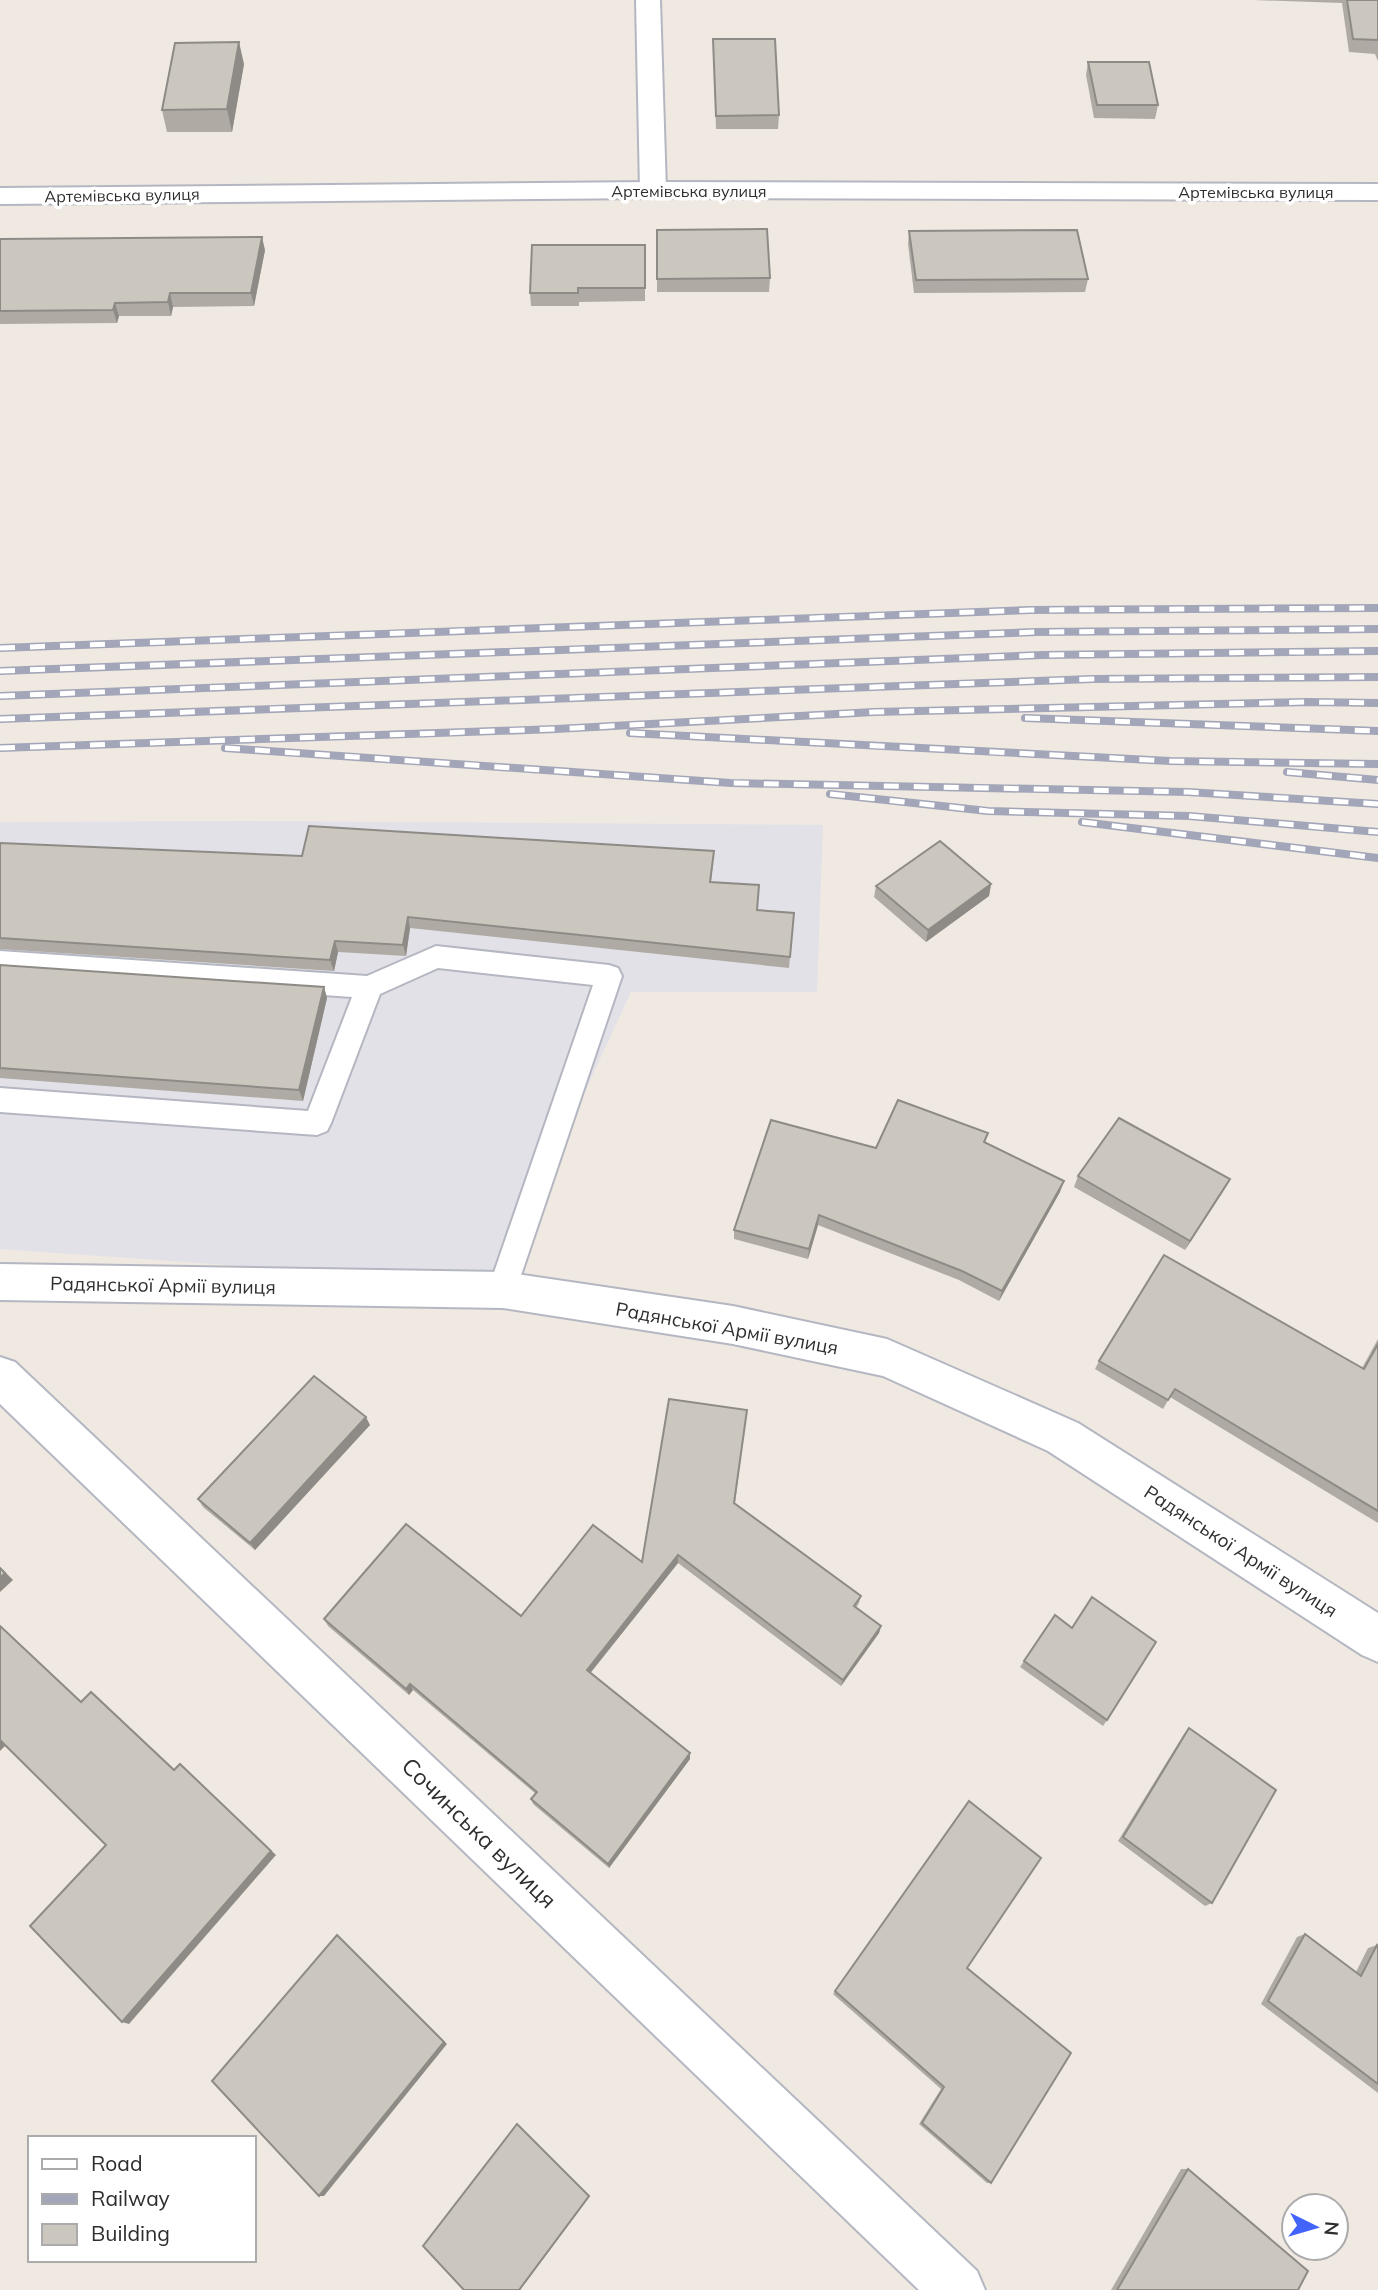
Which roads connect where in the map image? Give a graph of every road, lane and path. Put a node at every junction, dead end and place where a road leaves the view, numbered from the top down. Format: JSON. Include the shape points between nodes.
{"nodes":[{"id":1,"x":648,"y":0,"type":"edge"},
{"id":2,"x":653,"y":190,"type":"junction"},
{"id":3,"x":1378,"y":192,"type":"edge"},
{"id":4,"x":0,"y":196,"type":"edge"},
{"id":5,"x":0,"y":962,"type":"edge"},
{"id":6,"x":369,"y":987,"type":"junction"},
{"id":7,"x":0,"y":1100,"type":"edge"},
{"id":8,"x":0,"y":1282,"type":"edge"},
{"id":9,"x":503,"y":1290,"type":"junction"},
{"id":10,"x":0,"y":1376,"type":"edge"},
{"id":11,"x":1378,"y":1639,"type":"edge"},
{"id":12,"x":958,"y":2290,"type":"edge"}],
"edges":[{"from":1,"to":2,"type":"street"},
{"from":2,"to":3,"type":"street","name":"Артемівська вулиця"},
{"from":2,"to":4,"type":"street","name":"Артемівська вулиця"},
{"from":5,"to":6,"type":"lane"},
{"from":6,"to":7,"type":"lane","via":[[317,1123]]},
{"from":6,"to":9,"type":"lane","via":[[436,957],[609,976]]},
{"from":8,"to":9,"type":"street","name":"Радянської Армії вулиця"},
{"from":9,"to":11,"type":"street","name":"Радянської Армії вулиця","via":[[733,1325],[887,1358],[1063,1437]]},
{"from":10,"to":12,"type":"street","name":"Сочинська вулиця"}]}
